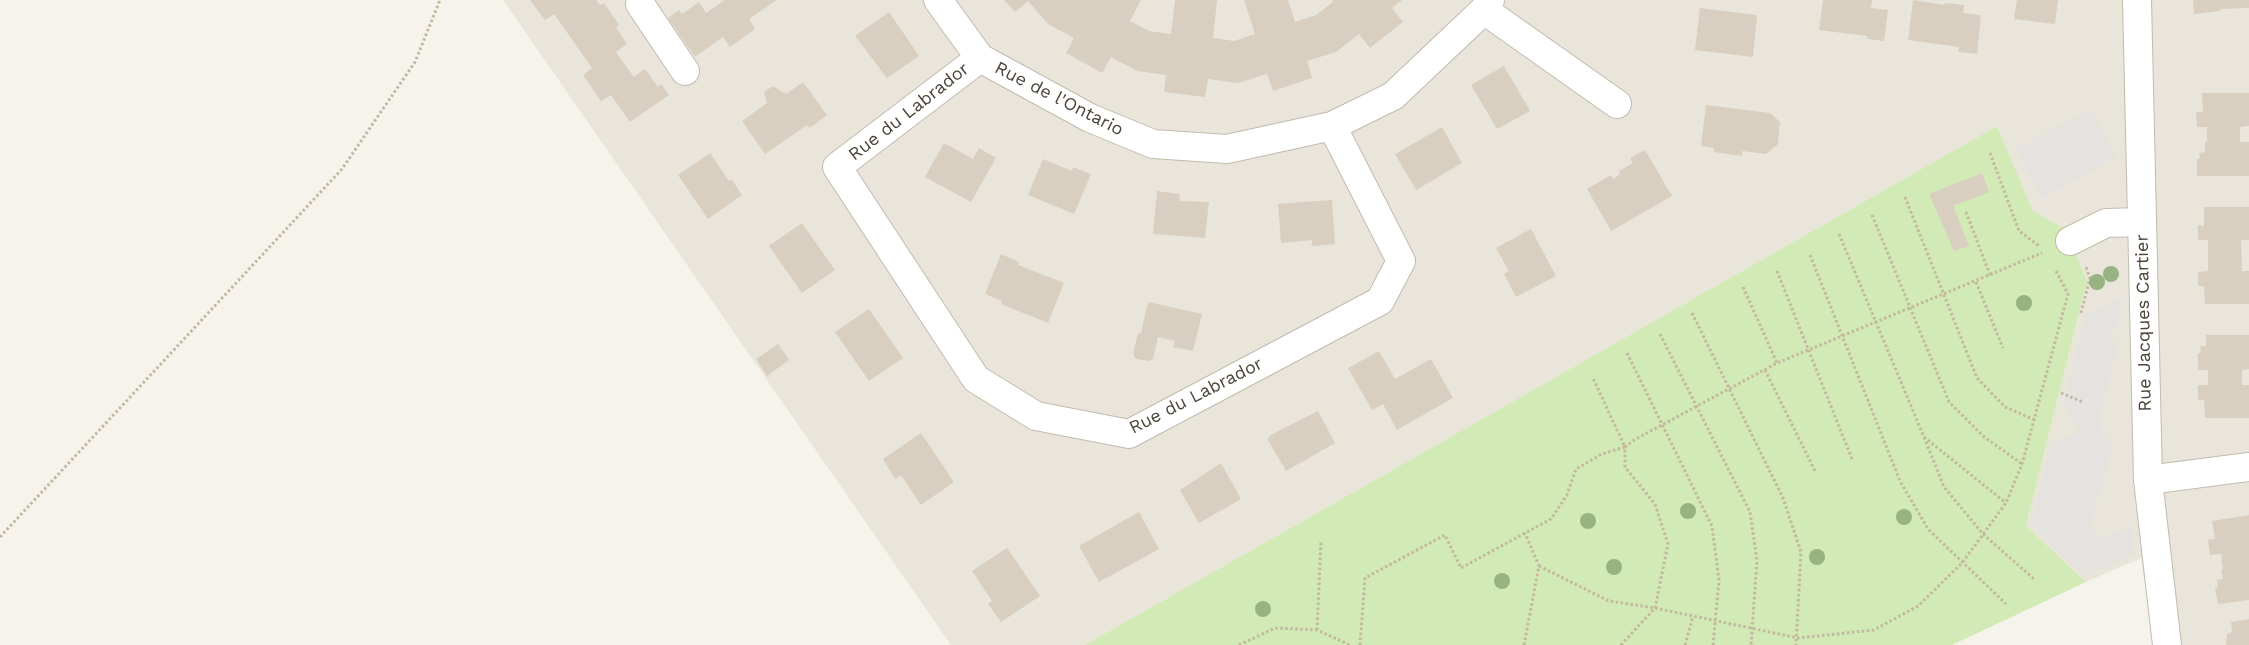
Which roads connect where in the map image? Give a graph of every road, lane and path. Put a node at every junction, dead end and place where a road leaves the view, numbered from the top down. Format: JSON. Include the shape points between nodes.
{"nodes":[{"id":1,"x":440,"y":0,"type":"edge"},
{"id":2,"x":938,"y":0,"type":"edge"},
{"id":3,"x":2137,"y":0,"type":"edge"},
{"id":4,"x":641,"y":1,"type":"edge"},
{"id":5,"x":1487,"y":5,"type":"edge"},
{"id":6,"x":980,"y":58,"type":"junction"},
{"id":7,"x":685,"y":71,"type":"dead end"},
{"id":8,"x":1617,"y":104,"type":"dead end"},
{"id":9,"x":1332,"y":126,"type":"junction"},
{"id":10,"x":1990,"y":153,"type":"dead end"},
{"id":11,"x":1905,"y":197,"type":"dead end"},
{"id":12,"x":1966,"y":212,"type":"dead end"},
{"id":13,"x":1872,"y":214,"type":"dead end"},
{"id":14,"x":2142,"y":222,"type":"junction"},
{"id":15,"x":1839,"y":234,"type":"dead end"},
{"id":16,"x":2063,"y":244,"type":"junction"},
{"id":17,"x":1810,"y":255,"type":"dead end"},
{"id":18,"x":1777,"y":271,"type":"dead end"},
{"id":19,"x":1990,"y":275,"type":"junction"},
{"id":20,"x":1976,"y":282,"type":"junction"},
{"id":21,"x":1744,"y":287,"type":"dead end"},
{"id":22,"x":1944,"y":295,"type":"junction"},
{"id":23,"x":1910,"y":309,"type":"junction"},
{"id":24,"x":1692,"y":313,"type":"dead end"},
{"id":25,"x":2081,"y":313,"type":"dead end"},
{"id":26,"x":1875,"y":322,"type":"junction"},
{"id":27,"x":1660,"y":334,"type":"dead end"},
{"id":28,"x":1843,"y":337,"type":"junction"},
{"id":29,"x":2003,"y":348,"type":"dead end"},
{"id":30,"x":1809,"y":350,"type":"junction"},
{"id":31,"x":1627,"y":353,"type":"dead end"},
{"id":32,"x":1778,"y":363,"type":"junction"},
{"id":33,"x":1765,"y":370,"type":"junction"},
{"id":34,"x":1593,"y":378,"type":"dead end"},
{"id":35,"x":1730,"y":389,"type":"junction"},
{"id":36,"x":2061,"y":393,"type":"dead end"},
{"id":37,"x":2083,"y":402,"type":"dead end"},
{"id":38,"x":1697,"y":406,"type":"junction"},
{"id":39,"x":2035,"y":420,"type":"junction"},
{"id":40,"x":1662,"y":424,"type":"junction"},
{"id":41,"x":1924,"y":437,"type":"junction"},
{"id":42,"x":1625,"y":447,"type":"junction"},
{"id":43,"x":1852,"y":459,"type":"dead end"},
{"id":44,"x":2022,"y":464,"type":"junction"},
{"id":45,"x":2249,"y":467,"type":"edge"},
{"id":46,"x":1816,"y":474,"type":"dead end"},
{"id":47,"x":2148,"y":480,"type":"junction"},
{"id":48,"x":2006,"y":503,"type":"junction"},
{"id":49,"x":1525,"y":533,"type":"junction"},
{"id":50,"x":1983,"y":534,"type":"junction"},
{"id":51,"x":0,"y":538,"type":"edge"},
{"id":52,"x":1321,"y":542,"type":"dead end"},
{"id":53,"x":1962,"y":563,"type":"junction"},
{"id":54,"x":1539,"y":566,"type":"junction"},
{"id":55,"x":2034,"y":579,"type":"dead end"},
{"id":56,"x":2006,"y":604,"type":"dead end"},
{"id":57,"x":1655,"y":608,"type":"junction"},
{"id":58,"x":1693,"y":616,"type":"junction"},
{"id":59,"x":1716,"y":621,"type":"junction"},
{"id":60,"x":1752,"y":628,"type":"junction"},
{"id":61,"x":1317,"y":630,"type":"junction"},
{"id":62,"x":1798,"y":638,"type":"junction"},
{"id":63,"x":1239,"y":645,"type":"edge"},
{"id":64,"x":1350,"y":645,"type":"edge"},
{"id":65,"x":1360,"y":645,"type":"edge"},
{"id":66,"x":1524,"y":645,"type":"edge"},
{"id":67,"x":1620,"y":645,"type":"edge"},
{"id":68,"x":1685,"y":645,"type":"edge"},
{"id":69,"x":1713,"y":645,"type":"edge"},
{"id":70,"x":1751,"y":645,"type":"edge"},
{"id":71,"x":1796,"y":645,"type":"edge"},
{"id":72,"x":2167,"y":645,"type":"edge"}],
"edges":[{"from":1,"to":51,"type":"path","via":[[415,62],[342,169]]},
{"from":2,"to":6,"type":"street","name":"Rue de l'Ontario"},
{"from":3,"to":14,"type":"street","name":"Rue Jacques Cartier"},
{"from":4,"to":7,"type":"street"},
{"from":5,"to":8,"type":"street"},
{"from":5,"to":9,"type":"street","name":"Rue de l'Ontario","via":[[1393,96]]},
{"from":6,"to":9,"type":"street","name":"Rue de l'Ontario","via":[[1090,118],[1153,144],[1228,149]]},
{"from":6,"to":9,"type":"street","name":"Rue du Labrador","via":[[837,167],[976,379],[1036,416],[1129,434],[1380,301],[1401,261]]},
{"from":10,"to":16,"type":"path","via":[[2019,231]]},
{"from":11,"to":22,"type":"path"},
{"from":12,"to":19,"type":"path"},
{"from":13,"to":23,"type":"path"},
{"from":14,"to":16,"type":"street","via":[[2106,223]]},
{"from":14,"to":47,"type":"street","name":"Rue Jacques Cartier"},
{"from":15,"to":26,"type":"path"},
{"from":16,"to":19,"type":"path"},
{"from":16,"to":25,"type":"path","via":[[2090,278]]},
{"from":16,"to":39,"type":"path","via":[[2068,294]]},
{"from":17,"to":28,"type":"path"},
{"from":18,"to":30,"type":"path"},
{"from":19,"to":20,"type":"path"},
{"from":20,"to":22,"type":"path"},
{"from":20,"to":29,"type":"path"},
{"from":21,"to":32,"type":"path"},
{"from":22,"to":23,"type":"path"},
{"from":22,"to":39,"type":"path","via":[[1977,378],[2005,407]]},
{"from":23,"to":26,"type":"path"},
{"from":23,"to":44,"type":"path","via":[[1949,402],[1983,436]]},
{"from":24,"to":35,"type":"path"},
{"from":26,"to":28,"type":"path"},
{"from":26,"to":41,"type":"path"},
{"from":27,"to":38,"type":"path"},
{"from":28,"to":30,"type":"path"},
{"from":28,"to":53,"type":"path","via":[[1900,481],[1928,529]]},
{"from":30,"to":32,"type":"path"},
{"from":30,"to":43,"type":"path"},
{"from":31,"to":40,"type":"path"},
{"from":32,"to":33,"type":"path"},
{"from":33,"to":35,"type":"path"},
{"from":33,"to":46,"type":"path"},
{"from":34,"to":42,"type":"path"},
{"from":35,"to":38,"type":"path"},
{"from":35,"to":62,"type":"path","via":[[1783,498],[1801,552]]},
{"from":36,"to":37,"type":"path"},
{"from":38,"to":40,"type":"path"},
{"from":38,"to":60,"type":"path","via":[[1750,512],[1757,560]]},
{"from":39,"to":44,"type":"path"},
{"from":40,"to":42,"type":"path"},
{"from":40,"to":59,"type":"path","via":[[1712,526],[1719,580]]},
{"from":41,"to":48,"type":"path"},
{"from":41,"to":50,"type":"path","via":[[1944,488]]},
{"from":42,"to":49,"type":"path","via":[[1602,454],[1576,469],[1567,495],[1551,519]]},
{"from":42,"to":57,"type":"path","via":[[1625,467],[1655,504],[1668,544]]},
{"from":44,"to":48,"type":"path"},
{"from":45,"to":47,"type":"street"},
{"from":47,"to":72,"type":"street","name":"Rue Jacques Cartier"},
{"from":48,"to":50,"type":"path"},
{"from":49,"to":54,"type":"path"},
{"from":49,"to":65,"type":"path","via":[[1461,568],[1445,535],[1365,578]]},
{"from":50,"to":53,"type":"path"},
{"from":50,"to":55,"type":"path"},
{"from":52,"to":61,"type":"path"},
{"from":53,"to":56,"type":"path"},
{"from":53,"to":62,"type":"path","via":[[1918,606],[1874,630]]},
{"from":54,"to":57,"type":"path","via":[[1609,601]]},
{"from":54,"to":66,"type":"path"},
{"from":57,"to":58,"type":"path"},
{"from":57,"to":67,"type":"path"},
{"from":58,"to":59,"type":"path"},
{"from":58,"to":68,"type":"path"},
{"from":59,"to":60,"type":"path"},
{"from":59,"to":69,"type":"path"},
{"from":60,"to":62,"type":"path"},
{"from":60,"to":70,"type":"path"},
{"from":61,"to":63,"type":"path","via":[[1275,628]]},
{"from":61,"to":64,"type":"path"},
{"from":62,"to":71,"type":"path"}]}
